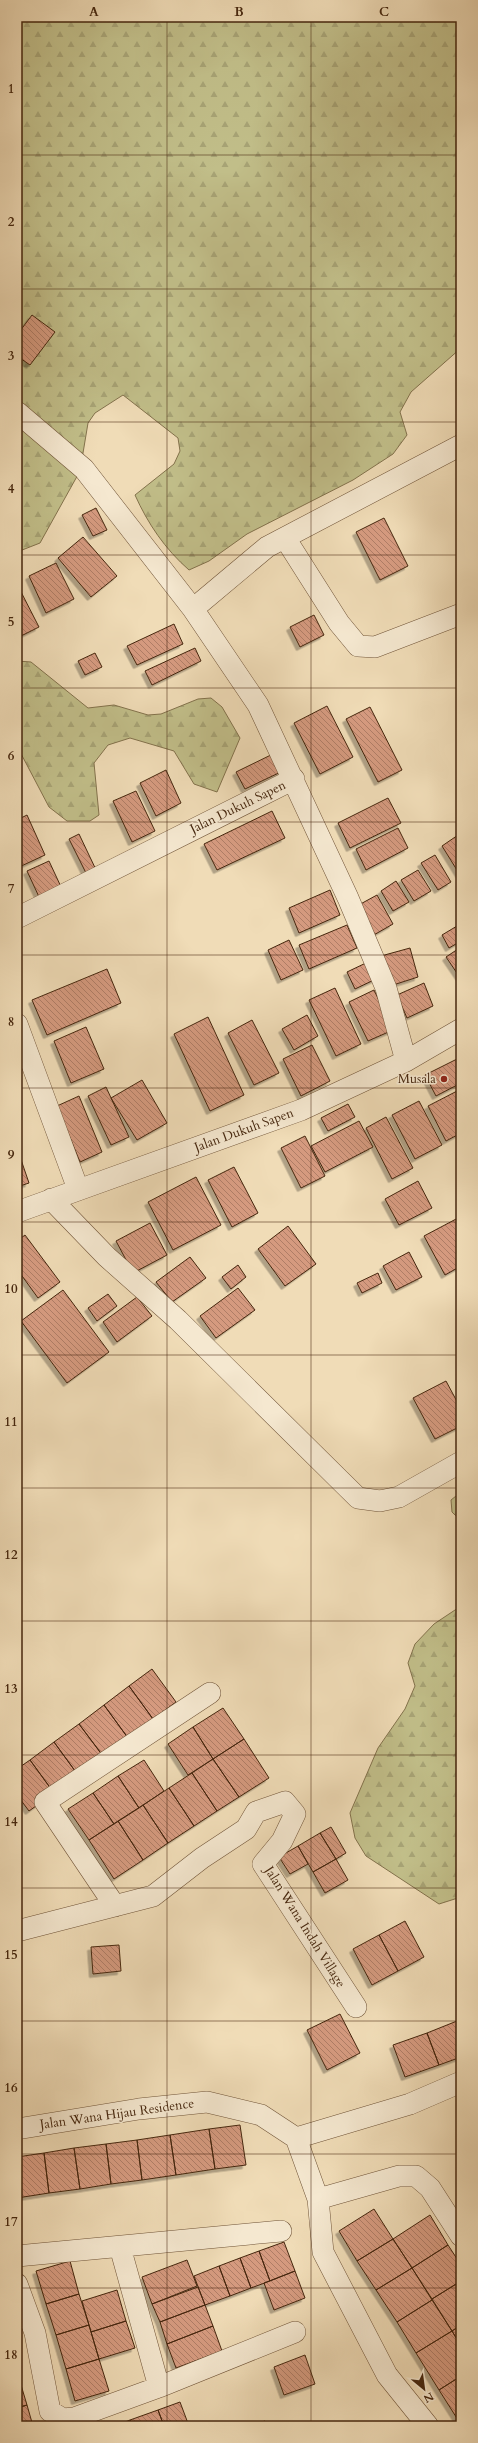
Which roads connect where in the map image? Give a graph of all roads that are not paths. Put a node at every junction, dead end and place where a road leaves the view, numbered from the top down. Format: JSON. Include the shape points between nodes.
{"nodes":[{"id":1,"x":17,"y":412,"type":"edge"},
{"id":2,"x":461,"y":445,"type":"edge"},
{"id":3,"x":285,"y":538,"type":"junction"},
{"id":4,"x":193,"y":609,"type":"junction"},
{"id":5,"x":461,"y":614,"type":"edge"},
{"id":6,"x":294,"y":779,"type":"junction"},
{"id":7,"x":17,"y":918,"type":"edge"},
{"id":8,"x":17,"y":1024,"type":"edge"},
{"id":9,"x":461,"y":1029,"type":"edge"},
{"id":10,"x":24,"y":1059,"type":"edge"},
{"id":11,"x":406,"y":1061,"type":"junction"},
{"id":12,"x":78,"y":1189,"type":"junction"},
{"id":13,"x":51,"y":1199,"type":"junction"},
{"id":14,"x":17,"y":1212,"type":"edge"},
{"id":15,"x":461,"y":1462,"type":"edge"},
{"id":16,"x":210,"y":1693,"type":"dead end"},
{"id":17,"x":115,"y":1906,"type":"junction"},
{"id":18,"x":17,"y":1931,"type":"edge"},
{"id":19,"x":356,"y":2007,"type":"dead end"},
{"id":20,"x":461,"y":2082,"type":"edge"},
{"id":21,"x":17,"y":2129,"type":"edge"},
{"id":22,"x":296,"y":2138,"type":"junction"},
{"id":23,"x":318,"y":2199,"type":"junction"},
{"id":24,"x":281,"y":2231,"type":"dead end"},
{"id":25,"x":461,"y":2236,"type":"edge"},
{"id":26,"x":120,"y":2247,"type":"junction"},
{"id":27,"x":17,"y":2256,"type":"edge"},
{"id":28,"x":17,"y":2284,"type":"edge"},
{"id":29,"x":295,"y":2332,"type":"dead end"},
{"id":30,"x":159,"y":2387,"type":"junction"},
{"id":31,"x":428,"y":2426,"type":"edge"}],
"edges":[{"from":1,"to":4,"type":"street","via":[[84,469]]},
{"from":2,"to":3,"type":"street"},
{"from":3,"to":4,"type":"street","via":[[267,547]]},
{"from":3,"to":5,"type":"street","via":[[339,623],[358,646],[375,647]]},
{"from":4,"to":6,"type":"street","via":[[258,705]]},
{"from":6,"to":7,"type":"street","name":"Jalan Dukuh Sapen"},
{"from":6,"to":11,"type":"street","name":"Jalan Dukuh Sapen","via":[[386,988]]},
{"from":8,"to":10,"type":"street"},
{"from":9,"to":11,"type":"street","name":"Jalan Dukuh Sapen"},
{"from":10,"to":12,"type":"street"},
{"from":11,"to":12,"type":"street","name":"Jalan Dukuh Sapen","via":[[301,1110]]},
{"from":12,"to":13,"type":"street","name":"Jalan Dukuh Sapen"},
{"from":13,"to":14,"type":"street","name":"Jalan Dukuh Sapen"},
{"from":13,"to":15,"type":"street","via":[[107,1257],[178,1320],[358,1498],[380,1501],[399,1497]]},
{"from":16,"to":17,"type":"street","via":[[45,1802]]},
{"from":17,"to":18,"type":"street","name":"Jalan Wana Indah Village"},
{"from":17,"to":19,"type":"street","name":"Jalan Wana Indah Village","via":[[153,1896],[202,1858],[246,1829],[256,1812],[285,1802],[295,1814],[282,1841],[263,1864]]},
{"from":20,"to":22,"type":"street","via":[[410,2104]]},
{"from":21,"to":22,"type":"street","name":"Jalan Wana Hijau Residence","via":[[139,2109],[207,2102],[261,2115]]},
{"from":22,"to":23,"type":"street"},
{"from":23,"to":25,"type":"street","via":[[399,2176],[416,2176],[430,2188]]},
{"from":23,"to":31,"type":"street","via":[[323,2252],[387,2375]]},
{"from":24,"to":26,"type":"street"},
{"from":26,"to":27,"type":"street"},
{"from":26,"to":30,"type":"street"},
{"from":28,"to":30,"type":"street","via":[[35,2333],[50,2411],[55,2416],[63,2419],[74,2418]]},
{"from":29,"to":30,"type":"street"}]}
